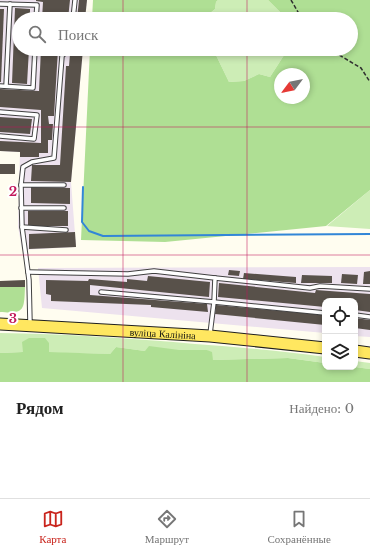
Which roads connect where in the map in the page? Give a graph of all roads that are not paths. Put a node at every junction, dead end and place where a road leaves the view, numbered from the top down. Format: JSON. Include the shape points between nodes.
{"nodes":[{"id":1,"x":75,"y":0,"type":"edge"},
{"id":2,"x":0,"y":4,"type":"edge"},
{"id":3,"x":10,"y":4,"type":"junction"},
{"id":4,"x":36,"y":12,"type":"edge"},
{"id":5,"x":74,"y":12,"type":"edge"},
{"id":6,"x":35,"y":56,"type":"edge"},
{"id":7,"x":62,"y":56,"type":"edge"},
{"id":8,"x":0,"y":86,"type":"edge"},
{"id":9,"x":6,"y":86,"type":"junction"},
{"id":10,"x":0,"y":112,"type":"edge"},
{"id":11,"x":0,"y":136,"type":"edge"},
{"id":12,"x":21,"y":185,"type":"junction"},
{"id":13,"x":64,"y":185,"type":"dead end"},
{"id":14,"x":21,"y":208,"type":"junction"},
{"id":15,"x":64,"y":208,"type":"dead end"},
{"id":16,"x":22,"y":227,"type":"junction"},
{"id":17,"x":66,"y":230,"type":"dead end"},
{"id":18,"x":28,"y":272,"type":"junction"},
{"id":19,"x":215,"y":278,"type":"junction"},
{"id":20,"x":370,"y":289,"type":"edge"},
{"id":21,"x":101,"y":292,"type":"dead end"},
{"id":22,"x":214,"y":302,"type":"junction"},
{"id":23,"x":322,"y":313,"type":"edge"},
{"id":24,"x":358,"y":316,"type":"edge"},
{"id":25,"x":370,"y":317,"type":"edge"},
{"id":26,"x":0,"y":324,"type":"edge"},
{"id":27,"x":30,"y":324,"type":"junction"},
{"id":28,"x":210,"y":336,"type":"junction"},
{"id":29,"x":322,"y":348,"type":"edge"},
{"id":30,"x":358,"y":351,"type":"edge"},
{"id":31,"x":370,"y":353,"type":"edge"}],
"edges":[{"from":1,"to":5,"type":"lane"},
{"from":2,"to":3,"type":"lane"},
{"from":3,"to":4,"type":"lane","via":[[36,5]]},
{"from":3,"to":9,"type":"lane"},
{"from":6,"to":9,"type":"lane","via":[[33,88]]},
{"from":7,"to":12,"type":"lane","via":[[54,158],[32,162],[23,167]]},
{"from":8,"to":9,"type":"lane"},
{"from":10,"to":11,"type":"lane","via":[[37,115],[34,139]]},
{"from":12,"to":13,"type":"lane"},
{"from":12,"to":14,"type":"lane"},
{"from":14,"to":15,"type":"lane"},
{"from":14,"to":16,"type":"lane"},
{"from":16,"to":17,"type":"lane"},
{"from":16,"to":18,"type":"lane"},
{"from":18,"to":19,"type":"lane","via":[[128,274],[154,271]]},
{"from":18,"to":27,"type":"lane"},
{"from":19,"to":20,"type":"lane","via":[[310,288],[320,286]]},
{"from":19,"to":22,"type":"lane"},
{"from":21,"to":22,"type":"lane"},
{"from":22,"to":23,"type":"lane"},
{"from":22,"to":28,"type":"lane"},
{"from":24,"to":25,"type":"lane"},
{"from":26,"to":27,"type":"main road","name":"вуліца Калініна"},
{"from":27,"to":28,"type":"main road","name":"вуліца Калініна"},
{"from":28,"to":29,"type":"main road","name":"вуліца Калініна"},
{"from":30,"to":31,"type":"main road"}]}
